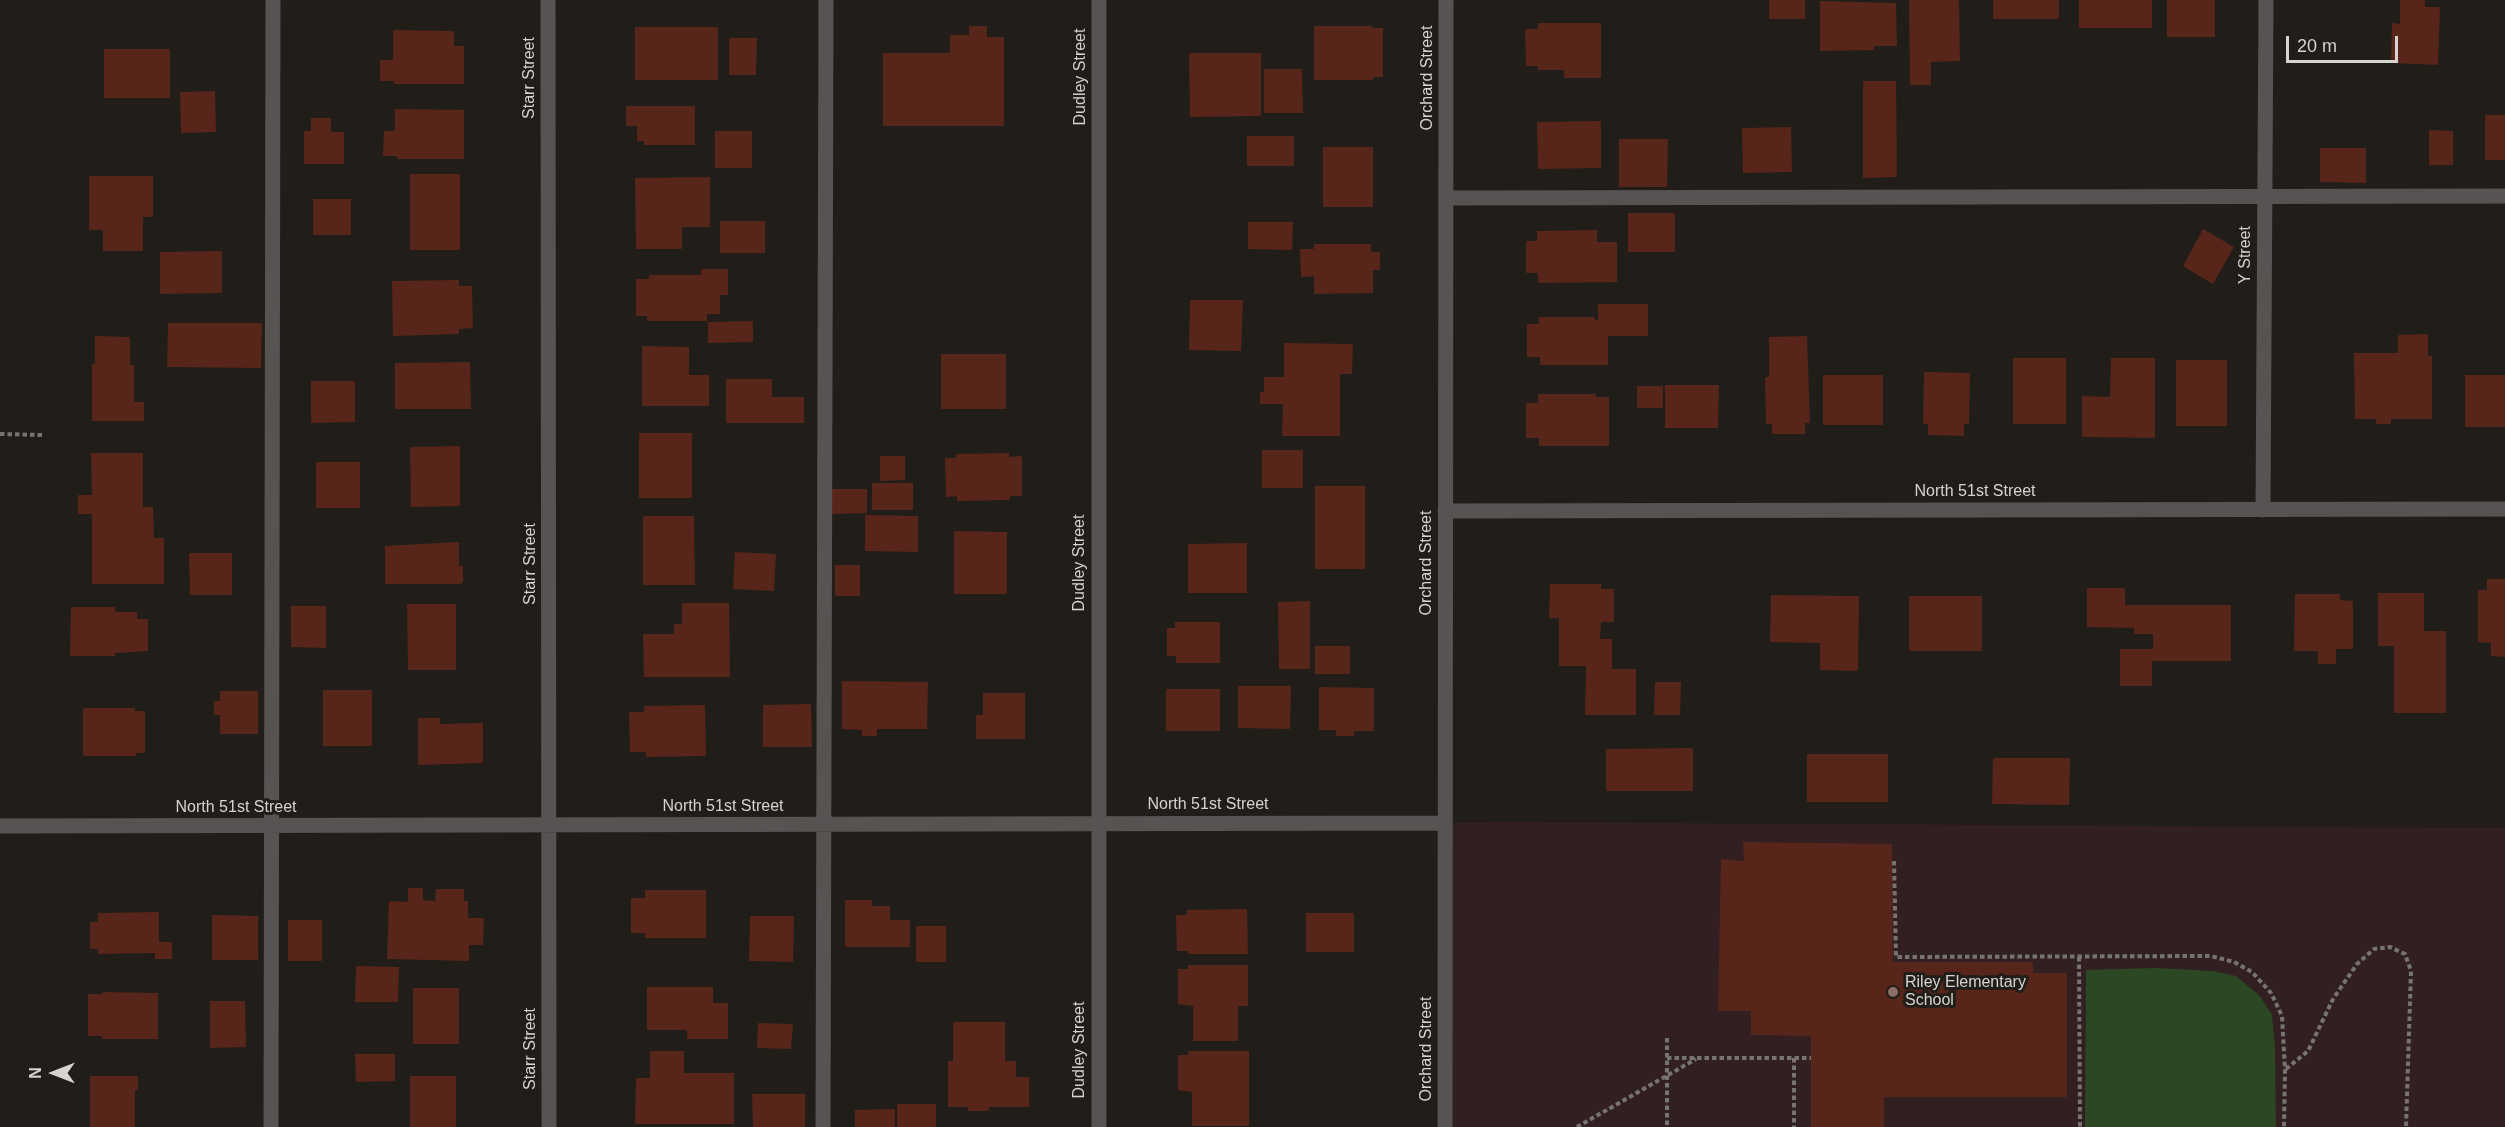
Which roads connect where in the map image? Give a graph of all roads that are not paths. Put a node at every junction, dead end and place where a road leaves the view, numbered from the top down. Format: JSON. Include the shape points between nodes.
{"nodes":[{"id":1,"x":273,"y":0,"type":"edge"},
{"id":2,"x":548,"y":0,"type":"edge"},
{"id":3,"x":826,"y":0,"type":"edge"},
{"id":4,"x":1099,"y":0,"type":"edge"},
{"id":5,"x":1446,"y":0,"type":"edge"},
{"id":6,"x":2266,"y":0,"type":"edge"},
{"id":7,"x":2264,"y":196,"type":"junction"},
{"id":8,"x":2505,"y":196,"type":"edge"},
{"id":9,"x":1446,"y":198,"type":"junction"},
{"id":10,"x":2505,"y":509,"type":"edge"},
{"id":11,"x":2263,"y":510,"type":"junction"},
{"id":12,"x":1445,"y":511,"type":"junction"},
{"id":13,"x":1098,"y":823,"type":"junction"},
{"id":14,"x":1445,"y":823,"type":"junction"},
{"id":15,"x":549,"y":824,"type":"junction"},
{"id":16,"x":822,"y":825,"type":"junction"},
{"id":17,"x":0,"y":826,"type":"edge"},
{"id":18,"x":272,"y":826,"type":"junction"},
{"id":19,"x":272,"y":1127,"type":"edge"},
{"id":20,"x":549,"y":1127,"type":"edge"},
{"id":21,"x":823,"y":1127,"type":"edge"},
{"id":22,"x":1099,"y":1127,"type":"edge"},
{"id":23,"x":1445,"y":1127,"type":"edge"}],
"edges":[{"from":1,"to":18,"type":"street"},
{"from":2,"to":15,"type":"street","name":"Starr Street"},
{"from":3,"to":16,"type":"street"},
{"from":4,"to":13,"type":"street","name":"Dudley Street"},
{"from":5,"to":9,"type":"street","name":"Orchard Street"},
{"from":6,"to":7,"type":"street","name":"Y Street"},
{"from":7,"to":8,"type":"street"},
{"from":7,"to":9,"type":"street"},
{"from":7,"to":11,"type":"street","name":"Y Street"},
{"from":9,"to":12,"type":"street","name":"Orchard Street"},
{"from":10,"to":11,"type":"street","name":"North 51st Street"},
{"from":11,"to":12,"type":"street","name":"North 51st Street"},
{"from":12,"to":14,"type":"street","name":"Orchard Street"},
{"from":13,"to":14,"type":"street","name":"North 51st Street"},
{"from":13,"to":16,"type":"street","name":"North 51st Street"},
{"from":13,"to":22,"type":"street","name":"Dudley Street"},
{"from":14,"to":23,"type":"street","name":"Orchard Street"},
{"from":15,"to":16,"type":"street","name":"North 51st Street"},
{"from":15,"to":18,"type":"street","name":"North 51st Street"},
{"from":15,"to":20,"type":"street","name":"Starr Street"},
{"from":16,"to":21,"type":"street"},
{"from":17,"to":18,"type":"street","name":"North 51st Street"},
{"from":18,"to":19,"type":"street"}]}
